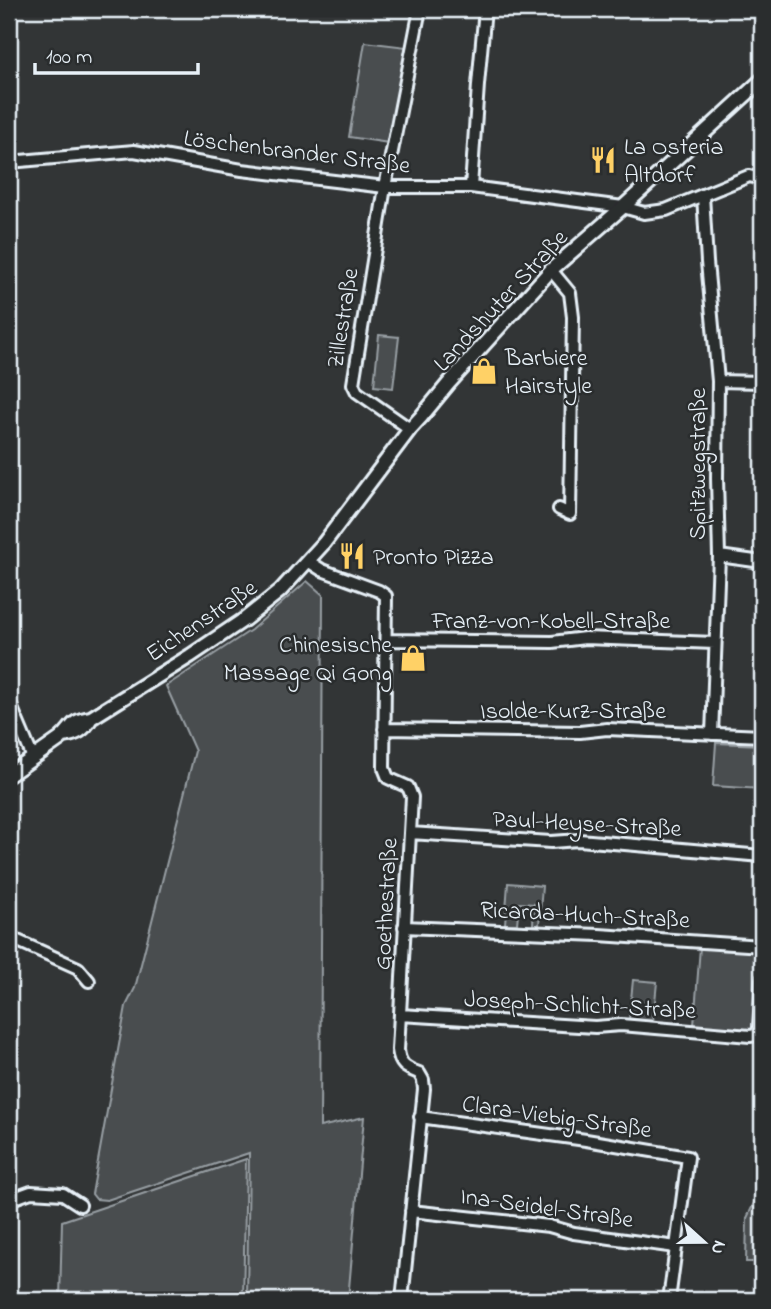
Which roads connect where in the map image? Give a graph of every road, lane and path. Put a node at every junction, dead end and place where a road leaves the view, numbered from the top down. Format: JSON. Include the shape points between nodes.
{"nodes":[{"id":1,"x":420,"y":9,"type":"edge"},
{"id":2,"x":485,"y":9,"type":"edge"},
{"id":3,"x":762,"y":80,"type":"edge"},
{"id":4,"x":9,"y":162,"type":"edge"},
{"id":5,"x":762,"y":179,"type":"edge"},
{"id":6,"x":385,"y":187,"type":"junction"},
{"id":7,"x":471,"y":187,"type":"junction"},
{"id":8,"x":703,"y":195,"type":"junction"},
{"id":9,"x":622,"y":207,"type":"junction"},
{"id":10,"x":551,"y":270,"type":"junction"},
{"id":11,"x":718,"y":381,"type":"junction"},
{"id":12,"x":762,"y":382,"type":"edge"},
{"id":13,"x":410,"y":429,"type":"junction"},
{"id":14,"x":559,"y":509,"type":"dead end"},
{"id":15,"x":324,"y":543,"type":"joint"},
{"id":16,"x":719,"y":556,"type":"junction"},
{"id":17,"x":309,"y":561,"type":"junction"},
{"id":18,"x":762,"y":562,"type":"edge"},
{"id":19,"x":386,"y":640,"type":"junction"},
{"id":20,"x":715,"y":643,"type":"junction"},
{"id":21,"x":9,"y":701,"type":"edge"},
{"id":22,"x":384,"y":729,"type":"junction"},
{"id":23,"x":712,"y":734,"type":"junction"},
{"id":24,"x":762,"y":736,"type":"edge"},
{"id":25,"x":33,"y":758,"type":"junction"},
{"id":26,"x":9,"y":775,"type":"edge"},
{"id":27,"x":410,"y":833,"type":"junction"},
{"id":28,"x":762,"y":856,"type":"edge"},
{"id":29,"x":404,"y":927,"type":"junction"},
{"id":30,"x":9,"y":937,"type":"edge"},
{"id":31,"x":762,"y":946,"type":"edge"},
{"id":32,"x":762,"y":979,"type":"edge"},
{"id":33,"x":89,"y":981,"type":"dead end"},
{"id":34,"x":400,"y":1014,"type":"junction"},
{"id":35,"x":420,"y":1117,"type":"junction"},
{"id":36,"x":9,"y":1199,"type":"edge"},
{"id":37,"x":80,"y":1205,"type":"dead end"},
{"id":38,"x":411,"y":1211,"type":"junction"},
{"id":39,"x":676,"y":1247,"type":"junction"},
{"id":40,"x":402,"y":1300,"type":"edge"},
{"id":41,"x":669,"y":1300,"type":"edge"}],
"edges":[{"from":1,"to":6,"type":"street"},
{"from":2,"to":7,"type":"street"},
{"from":3,"to":9,"type":"street","name":"Landshuter Straße"},
{"from":4,"to":6,"type":"street","name":"Löschenbrander Straße","via":[[134,151]]},
{"from":5,"to":8,"type":"street","name":"Löschenbrander Straße","via":[[749,176]]},
{"from":6,"to":7,"type":"street","name":"Löschenbrander Straße"},
{"from":6,"to":13,"type":"street","name":"Zillestraße","via":[[353,384],[357,392]]},
{"from":7,"to":9,"type":"street","name":"Löschenbrander Straße"},
{"from":8,"to":9,"type":"street","name":"Löschenbrander Straße","via":[[644,214]]},
{"from":8,"to":11,"type":"street","name":"Spitzwegstraße"},
{"from":9,"to":10,"type":"street","name":"Landshuter Straße"},
{"from":10,"to":13,"type":"street","name":"Landshuter Straße"},
{"from":10,"to":14,"type":"street","via":[[570,293],[573,317],[570,514]]},
{"from":11,"to":12,"type":"street"},
{"from":11,"to":16,"type":"street","name":"Spitzwegstraße"},
{"from":13,"to":15,"type":"street","name":"Landshuter Straße"},
{"from":15,"to":17,"type":"street","name":"Eichenstraße"},
{"from":16,"to":18,"type":"street"},
{"from":16,"to":20,"type":"street","name":"Spitzwegstraße"},
{"from":17,"to":19,"type":"street","name":"Goethestraße","via":[[383,593]]},
{"from":17,"to":25,"type":"street","name":"Eichenstraße","via":[[254,613],[92,718],[71,726]]},
{"from":19,"to":20,"type":"street","name":"Franz-von-Kobell-Straße","via":[[552,642],[585,638]]},
{"from":19,"to":22,"type":"street","name":"Goethestraße"},
{"from":20,"to":23,"type":"street","name":"Spitzwegstraße"},
{"from":21,"to":25,"type":"street"},
{"from":22,"to":23,"type":"street","name":"Isolde-Kurz-Straße"},
{"from":22,"to":27,"type":"street","name":"Goethestraße","via":[[385,774],[411,791]]},
{"from":23,"to":24,"type":"street","name":"Isolde-Kurz-Straße"},
{"from":25,"to":26,"type":"street","name":"Eichenstraße"},
{"from":27,"to":28,"type":"street","name":"Paul-Heyse-Straße","via":[[551,842],[579,839]]},
{"from":27,"to":29,"type":"street","name":"Goethestraße"},
{"from":29,"to":31,"type":"street","name":"Ricarda-Huch-Straße"},
{"from":29,"to":34,"type":"street","name":"Goethestraße"},
{"from":30,"to":33,"type":"street","via":[[78,968]]},
{"from":32,"to":34,"type":"street","name":"Joseph-Schlicht-Straße","via":[[759,1028],[757,1035],[750,1036]]},
{"from":34,"to":35,"type":"street","name":"Goethestraße","via":[[399,1057],[406,1069],[419,1073],[423,1080]]},
{"from":35,"to":38,"type":"street","name":"Goethestraße"},
{"from":35,"to":39,"type":"street","name":"Clara-Viebig-Straße","via":[[688,1157]]},
{"from":36,"to":37,"type":"street","via":[[31,1192],[52,1193]]},
{"from":38,"to":39,"type":"street","name":"Ina-Seidel-Straße","via":[[549,1226]]},
{"from":38,"to":40,"type":"street","name":"Goethestraße"},
{"from":39,"to":41,"type":"street"}]}
